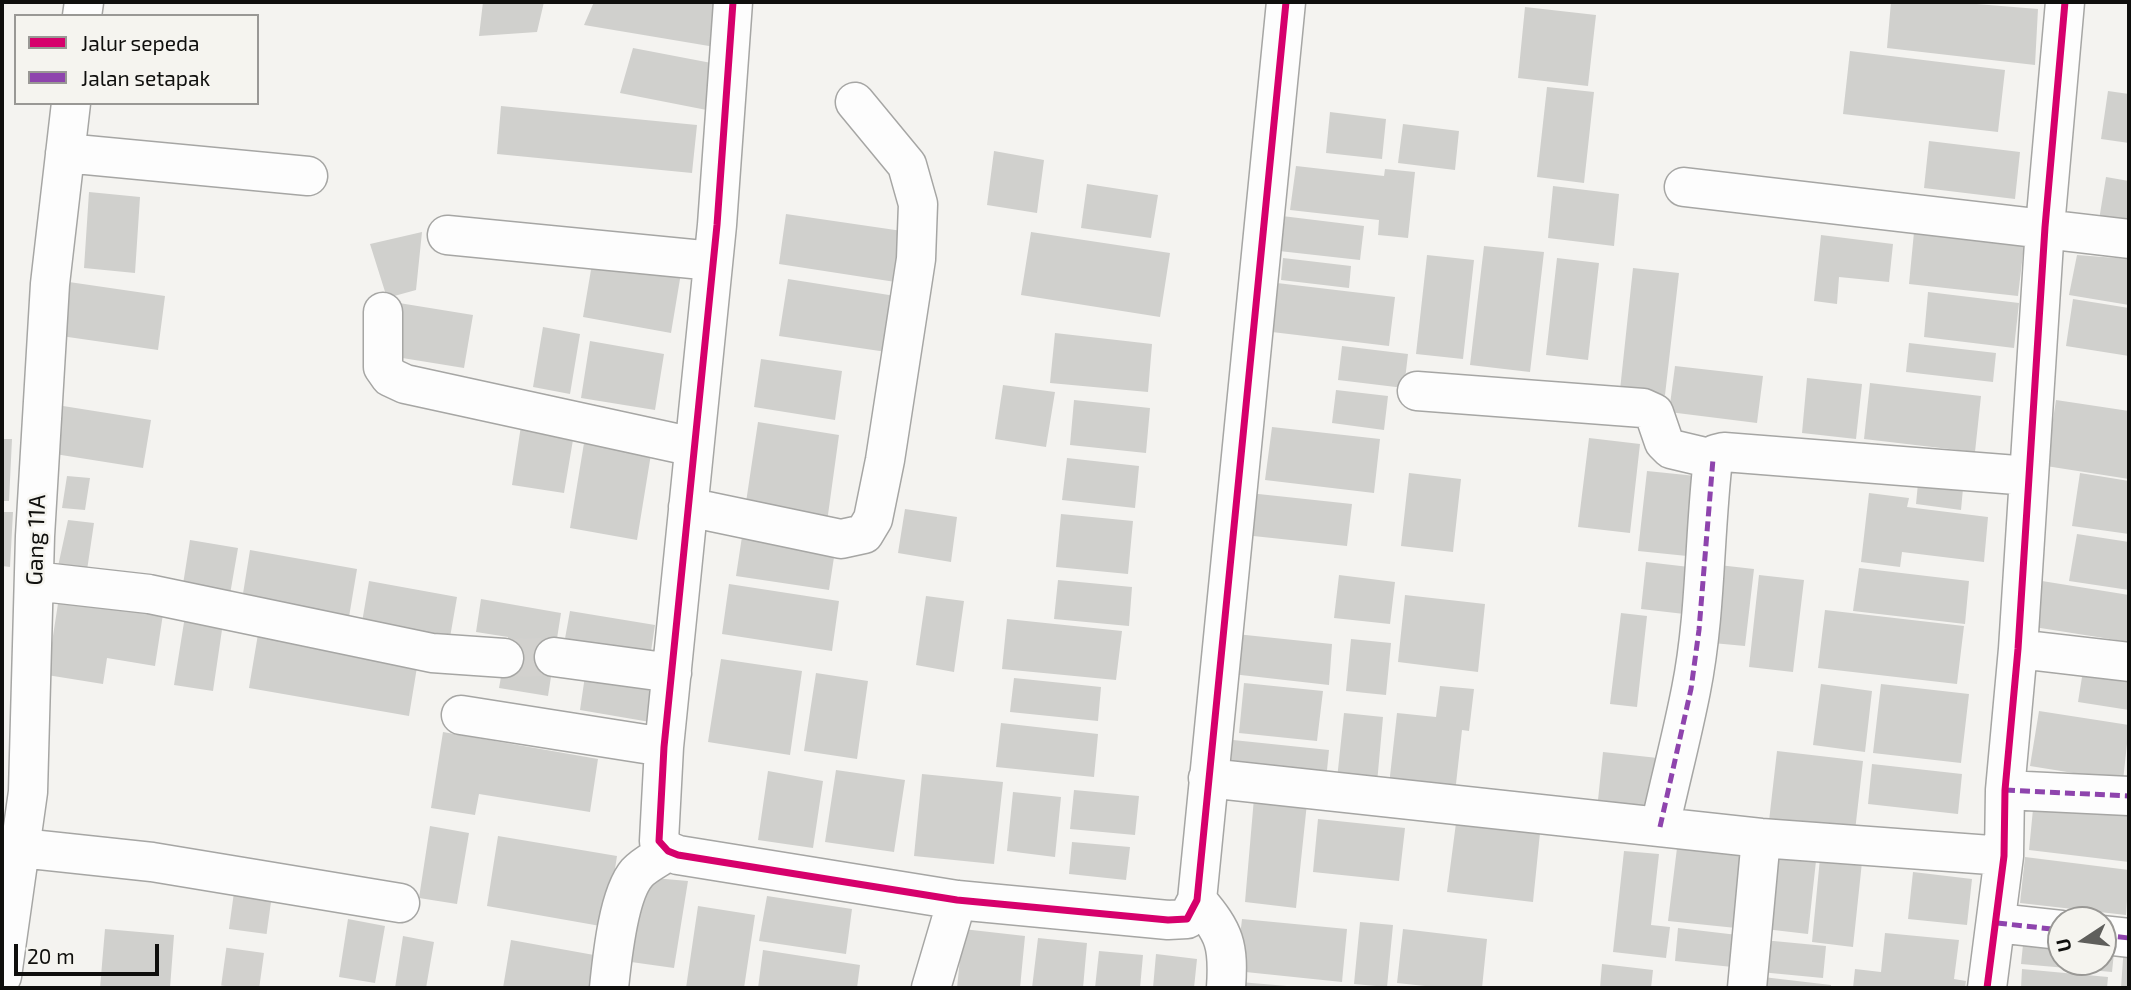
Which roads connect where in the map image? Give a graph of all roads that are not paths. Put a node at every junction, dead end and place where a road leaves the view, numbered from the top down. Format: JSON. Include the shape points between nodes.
{"nodes":[{"id":1,"x":733,"y":2,"type":"edge"},
{"id":2,"x":1286,"y":2,"type":"edge"},
{"id":3,"x":2065,"y":2,"type":"edge"},
{"id":4,"x":855,"y":102,"type":"dead end"},
{"id":5,"x":72,"y":105,"type":"edge"},
{"id":6,"x":65,"y":153,"type":"junction"},
{"id":7,"x":308,"y":176,"type":"dead end"},
{"id":8,"x":1684,"y":187,"type":"dead end"},
{"id":9,"x":2045,"y":228,"type":"junction"},
{"id":10,"x":447,"y":235,"type":"dead end"},
{"id":11,"x":2129,"y":239,"type":"edge"},
{"id":12,"x":713,"y":261,"type":"junction"},
{"id":13,"x":383,"y":312,"type":"dead end"},
{"id":14,"x":1417,"y":391,"type":"dead end"},
{"id":15,"x":694,"y":447,"type":"junction"},
{"id":16,"x":1713,"y":459,"type":"junction"},
{"id":17,"x":2029,"y":476,"type":"junction"},
{"id":18,"x":688,"y":507,"type":"junction"},
{"id":19,"x":34,"y":581,"type":"junction"},
{"id":20,"x":2018,"y":649,"type":"junction"},
{"id":21,"x":554,"y":657,"type":"tunnel mouth"},
{"id":22,"x":504,"y":658,"type":"tunnel mouth"},
{"id":23,"x":2129,"y":662,"type":"edge"},
{"id":24,"x":672,"y":673,"type":"junction"},
{"id":25,"x":461,"y":715,"type":"dead end"},
{"id":26,"x":664,"y":747,"type":"junction"},
{"id":27,"x":1208,"y":778,"type":"junction"},
{"id":28,"x":2005,"y":790,"type":"junction"},
{"id":29,"x":15,"y":791,"type":"edge"},
{"id":30,"x":2129,"y":796,"type":"edge"},
{"id":31,"x":1660,"y":827,"type":"junction"},
{"id":32,"x":1761,"y":838,"type":"junction"},
{"id":33,"x":21,"y":848,"type":"junction"},
{"id":34,"x":668,"y":851,"type":"junction"},
{"id":35,"x":2004,"y":856,"type":"junction"},
{"id":36,"x":957,"y":900,"type":"junction"},
{"id":37,"x":1197,"y":900,"type":"junction"},
{"id":38,"x":400,"y":903,"type":"dead end"},
{"id":39,"x":1997,"y":922,"type":"junction"},
{"id":40,"x":2047,"y":928,"type":"edge"},
{"id":41,"x":2,"y":976,"type":"edge"},
{"id":42,"x":609,"y":988,"type":"edge"},
{"id":43,"x":930,"y":988,"type":"edge"},
{"id":44,"x":1226,"y":988,"type":"edge"},
{"id":45,"x":1747,"y":988,"type":"edge"},
{"id":46,"x":1987,"y":988,"type":"edge"}],
"edges":[{"from":1,"to":12,"type":"street"},
{"from":2,"to":27,"type":"street"},
{"from":3,"to":9,"type":"street"},
{"from":4,"to":18,"type":"street","via":[[907,165],[918,204],[916,259],[873,519],[864,534],[841,539]]},
{"from":5,"to":6,"type":"street","name":"Gang 11A"},
{"from":6,"to":7,"type":"street"},
{"from":6,"to":19,"type":"street","name":"Gang 11A","via":[[50,284]]},
{"from":8,"to":9,"type":"street"},
{"from":9,"to":11,"type":"street"},
{"from":9,"to":17,"type":"street"},
{"from":10,"to":12,"type":"street"},
{"from":12,"to":15,"type":"street"},
{"from":13,"to":15,"type":"street","via":[[383,367],[390,377],[405,384]]},
{"from":14,"to":16,"type":"street","via":[[1643,408],[1654,413],[1671,449]]},
{"from":15,"to":18,"type":"street"},
{"from":16,"to":17,"type":"street","via":[[1724,452]]},
{"from":16,"to":31,"type":"street","via":[[1691,689]]},
{"from":17,"to":20,"type":"street"},
{"from":18,"to":24,"type":"street"},
{"from":19,"to":22,"type":"street","via":[[149,594],[432,653]]},
{"from":19,"to":29,"type":"street","name":"Gang 11A"},
{"from":20,"to":23,"type":"street"},
{"from":20,"to":28,"type":"street"},
{"from":21,"to":24,"type":"street"},
{"from":24,"to":26,"type":"street"},
{"from":25,"to":26,"type":"street"},
{"from":26,"to":34,"type":"street","via":[[659,841]]},
{"from":27,"to":31,"type":"street"},
{"from":27,"to":37,"type":"street"},
{"from":28,"to":30,"type":"street"},
{"from":28,"to":35,"type":"street"},
{"from":29,"to":33,"type":"street","name":"Gang 11A"},
{"from":31,"to":32,"type":"street"},
{"from":32,"to":35,"type":"street"},
{"from":32,"to":45,"type":"street"},
{"from":33,"to":38,"type":"street","via":[[152,862]]},
{"from":33,"to":41,"type":"street","name":"Gang 11A"},
{"from":34,"to":36,"type":"street"},
{"from":34,"to":42,"type":"street","via":[[638,872],[627,890]]},
{"from":35,"to":39,"type":"street"},
{"from":36,"to":37,"type":"street","via":[[1168,920],[1187,919]]},
{"from":36,"to":43,"type":"street"},
{"from":37,"to":44,"type":"street","via":[[1224,940]]},
{"from":39,"to":40,"type":"street"},
{"from":39,"to":46,"type":"street"}]}
